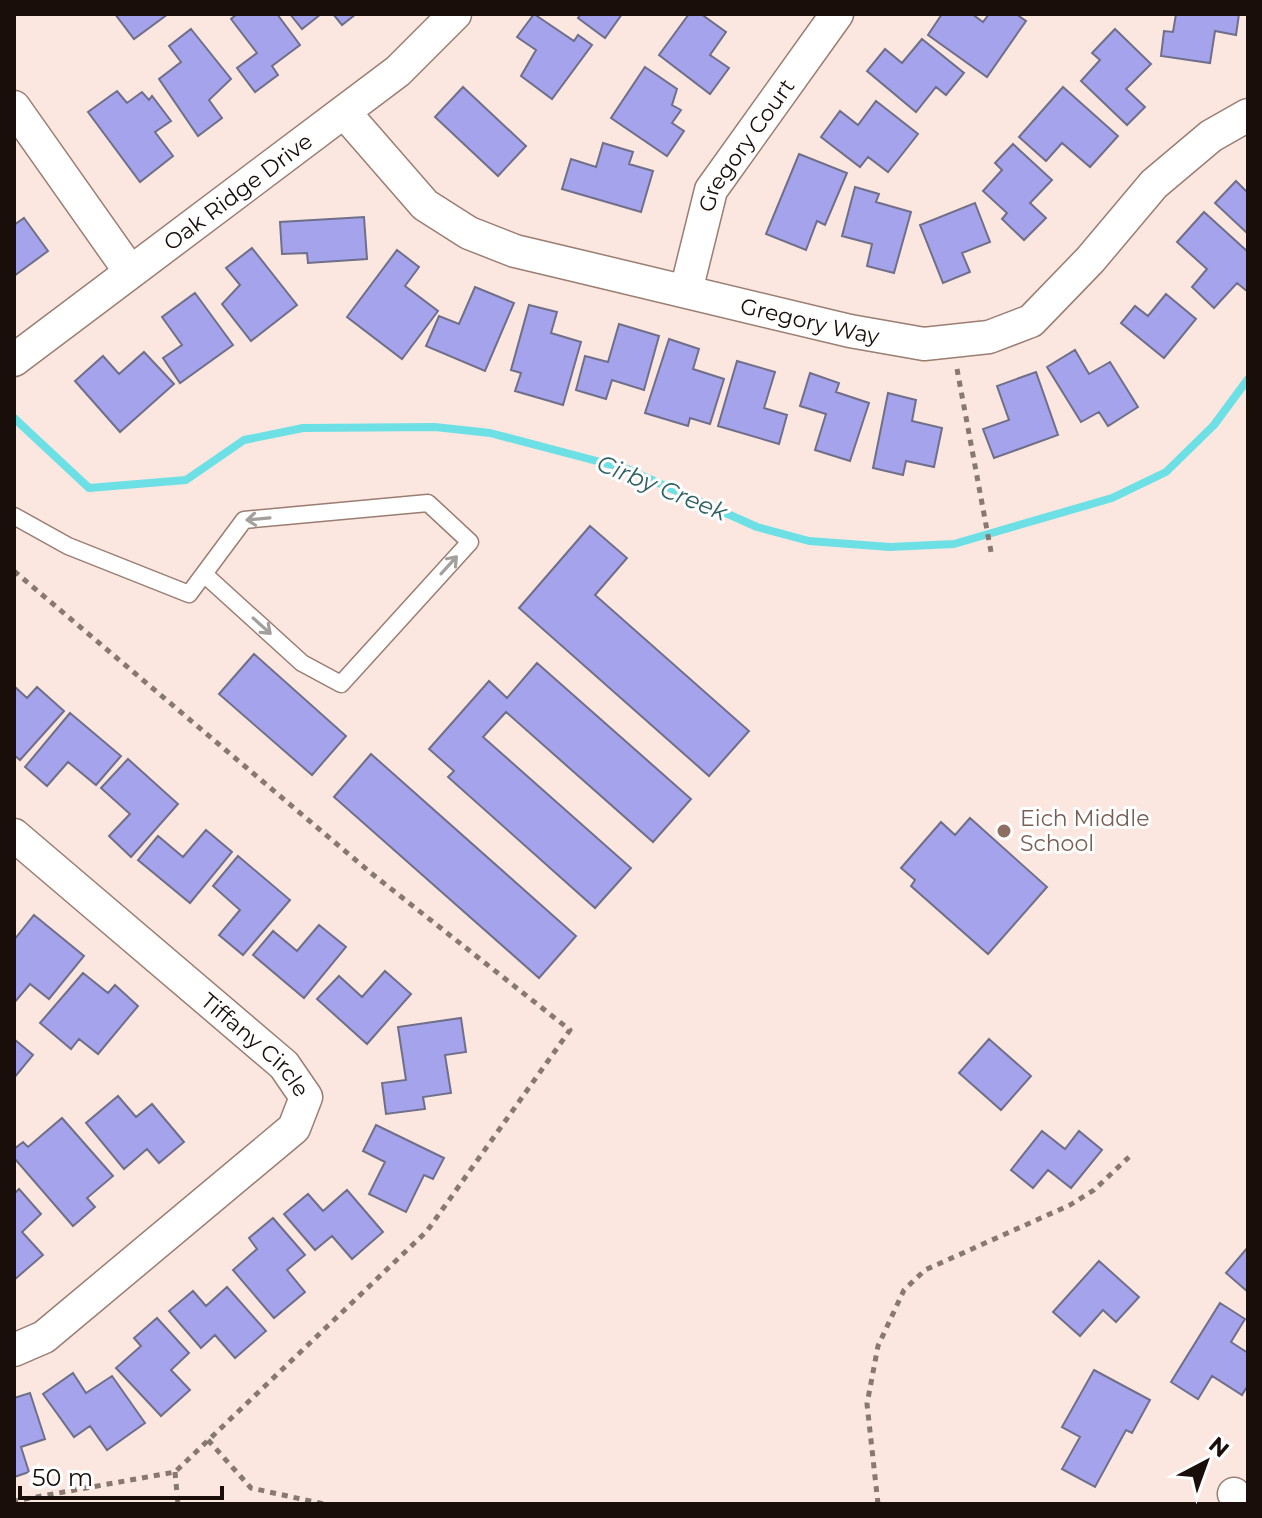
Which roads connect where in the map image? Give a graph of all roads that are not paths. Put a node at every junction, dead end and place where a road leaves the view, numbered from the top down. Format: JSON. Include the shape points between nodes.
{"nodes":[{"id":1,"x":455,"y":14,"type":"edge"},
{"id":2,"x":837,"y":14,"type":"edge"},
{"id":3,"x":14,"y":107,"type":"edge"},
{"id":4,"x":344,"y":112,"type":"junction"},
{"id":5,"x":1248,"y":115,"type":"edge"},
{"id":6,"x":129,"y":270,"type":"junction"},
{"id":7,"x":686,"y":291,"type":"junction"},
{"id":8,"x":14,"y":360,"type":"edge"},
{"id":9,"x":14,"y":516,"type":"edge"},
{"id":10,"x":204,"y":574,"type":"junction"},
{"id":11,"x":19,"y":850,"type":"edge"},
{"id":12,"x":14,"y":1350,"type":"edge"}],
"edges":[{"from":1,"to":4,"type":"street","name":"Oak Ridge Drive","via":[[398,71]]},
{"from":2,"to":7,"type":"street","name":"Gregory Court","via":[[711,190]]},
{"from":3,"to":6,"type":"street"},
{"from":4,"to":6,"type":"street","name":"Oak Ridge Drive"},
{"from":4,"to":7,"type":"street","name":"Gregory Way","via":[[425,205],[469,233],[515,251]]},
{"from":5,"to":7,"type":"street","name":"Gregory Way","via":[[1211,136],[1154,184],[1031,321],[989,337],[924,344]]},
{"from":6,"to":8,"type":"street","name":"Oak Ridge Drive"},
{"from":9,"to":10,"type":"lane","via":[[68,546],[189,594]]},
{"from":10,"to":10,"type":"lane","one_way":true,"via":[[302,663],[341,684],[470,542],[428,503],[244,520]]},
{"from":11,"to":12,"type":"street","name":"Tiffany Circle","via":[[284,1065],[306,1097],[294,1128],[44,1337]]}]}
